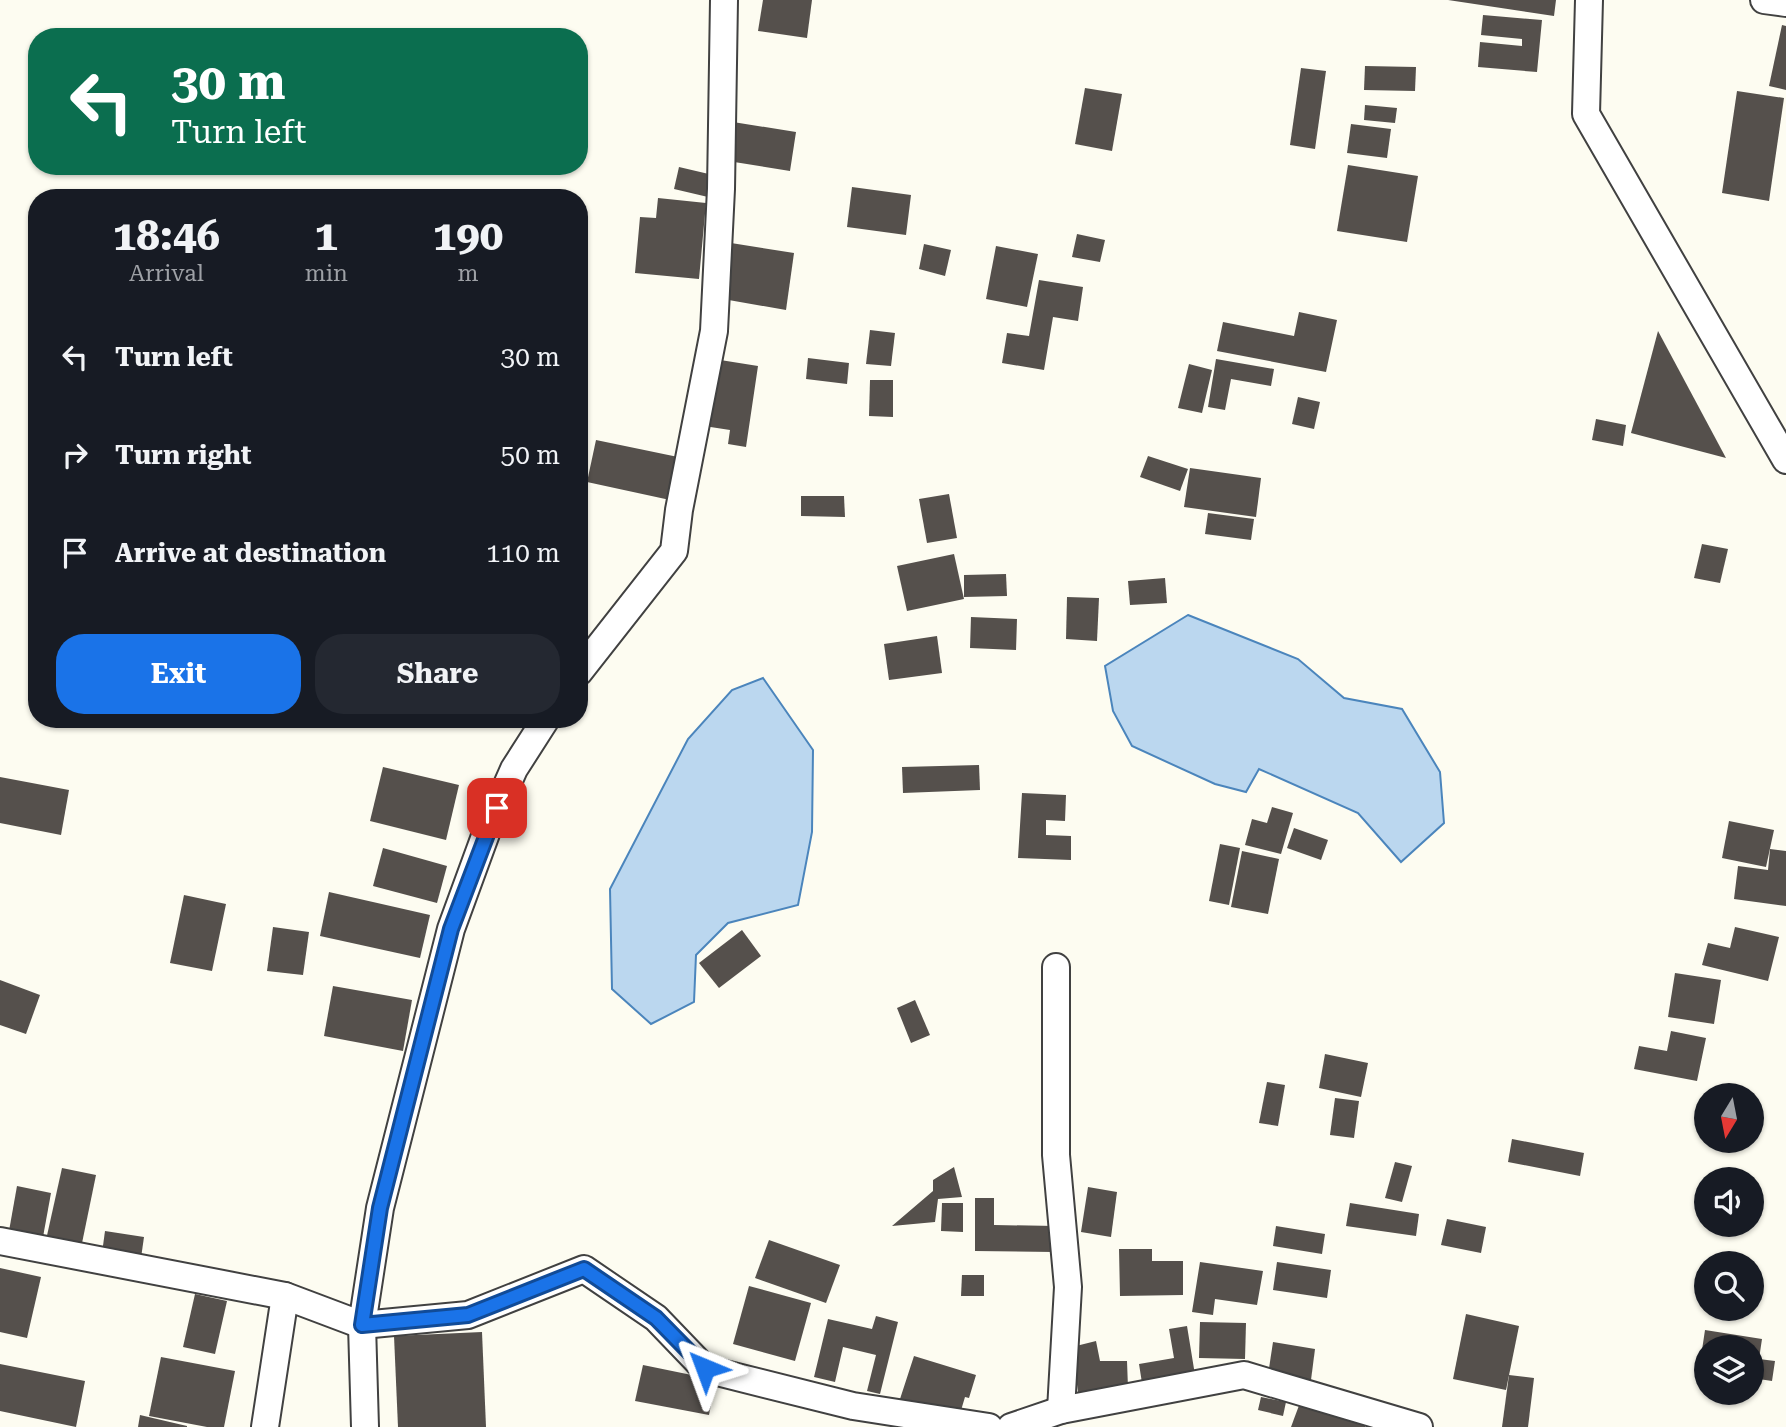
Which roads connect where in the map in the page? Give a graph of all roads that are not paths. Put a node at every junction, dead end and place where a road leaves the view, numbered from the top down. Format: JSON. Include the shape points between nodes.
{"nodes":[{"id":1,"x":724,"y":0,"type":"edge"},
{"id":2,"x":1589,"y":0,"type":"edge"},
{"id":3,"x":1764,"y":0,"type":"edge"},
{"id":4,"x":1786,"y":2,"type":"edge"},
{"id":5,"x":1786,"y":460,"type":"edge"},
{"id":6,"x":588,"y":661,"type":"edge"},
{"id":7,"x":540,"y":728,"type":"edge"},
{"id":8,"x":1056,"y":967,"type":"dead end"},
{"id":9,"x":0,"y":1241,"type":"edge"},
{"id":10,"x":285,"y":1296,"type":"junction"},
{"id":11,"x":362,"y":1325,"type":"junction"},
{"id":12,"x":1060,"y":1410,"type":"junction"},
{"id":13,"x":265,"y":1427,"type":"edge"},
{"id":14,"x":365,"y":1427,"type":"edge"},
{"id":15,"x":989,"y":1427,"type":"edge"},
{"id":16,"x":1011,"y":1427,"type":"edge"},
{"id":17,"x":1419,"y":1427,"type":"edge"}],
"edges":[{"from":1,"to":6,"type":"street","via":[[714,331],[674,551]]},
{"from":2,"to":5,"type":"street","via":[[1586,114]]},
{"from":3,"to":4,"type":"street"},
{"from":7,"to":11,"type":"street","via":[[514,769],[451,929],[380,1208]]},
{"from":8,"to":12,"type":"street","via":[[1056,1155],[1068,1287]]},
{"from":9,"to":10,"type":"street"},
{"from":10,"to":11,"type":"street"},
{"from":10,"to":13,"type":"street"},
{"from":11,"to":14,"type":"street"},
{"from":11,"to":15,"type":"street","via":[[468,1315],[584,1269],[656,1318],[705,1368],[853,1406]]},
{"from":12,"to":16,"type":"street"},
{"from":12,"to":17,"type":"street","via":[[1244,1375]]}]}
